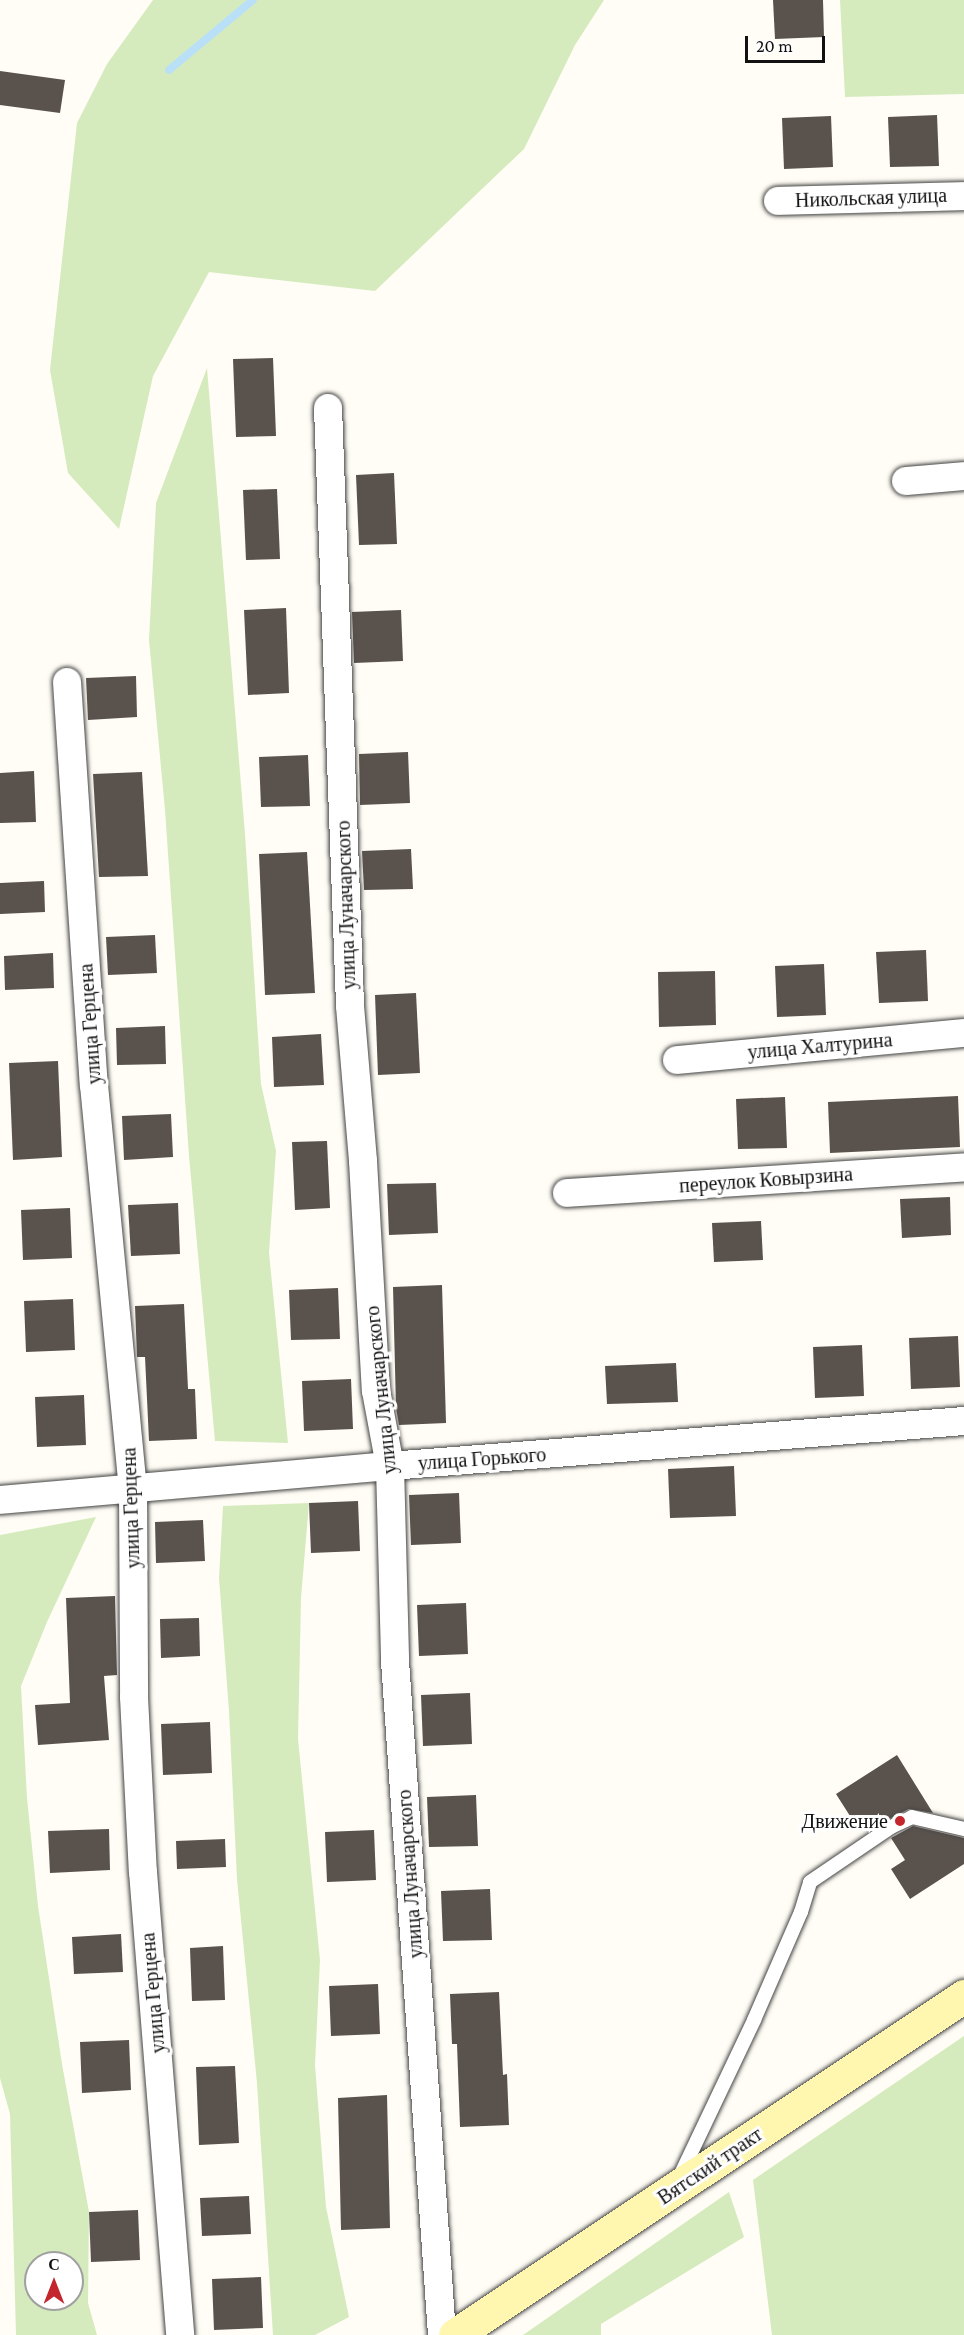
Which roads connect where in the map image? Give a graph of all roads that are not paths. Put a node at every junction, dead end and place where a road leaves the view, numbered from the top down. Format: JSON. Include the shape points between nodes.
{"nodes":[{"id":1,"x":964,"y":196,"type":"edge"},
{"id":2,"x":778,"y":201,"type":"dead end"},
{"id":3,"x":328,"y":408,"type":"dead end"},
{"id":4,"x":964,"y":476,"type":"edge"},
{"id":5,"x":906,"y":480,"type":"dead end"},
{"id":6,"x":67,"y":682,"type":"dead end"},
{"id":7,"x":964,"y":1032,"type":"edge"},
{"id":8,"x":677,"y":1060,"type":"dead end"},
{"id":9,"x":964,"y":1167,"type":"edge"},
{"id":10,"x":567,"y":1193,"type":"dead end"},
{"id":11,"x":964,"y":1421,"type":"edge"},
{"id":12,"x":390,"y":1466,"type":"junction"},
{"id":13,"x":133,"y":1487,"type":"junction"},
{"id":14,"x":0,"y":1500,"type":"edge"},
{"id":15,"x":964,"y":1828,"type":"edge"},
{"id":16,"x":964,"y":1996,"type":"edge"},
{"id":17,"x":674,"y":2190,"type":"junction"},
{"id":18,"x":180,"y":2335,"type":"edge"},
{"id":19,"x":442,"y":2335,"type":"edge"},
{"id":20,"x":455,"y":2335,"type":"edge"}],
"edges":[{"from":1,"to":2,"type":"street","name":"Никольская улица"},
{"from":3,"to":12,"type":"street","name":"улица Луначарского","via":[[350,1006],[376,1391]]},
{"from":4,"to":5,"type":"street"},
{"from":6,"to":13,"type":"street","name":"улица Герцена","via":[[94,1085]]},
{"from":7,"to":8,"type":"street","name":"улица Халтурина"},
{"from":9,"to":10,"type":"street","name":"переулок Ковырзина"},
{"from":11,"to":12,"type":"street","name":"улица Горького"},
{"from":12,"to":13,"type":"street","name":"улица Горького"},
{"from":12,"to":19,"type":"street","name":"улица Луначарского","via":[[395,1661]]},
{"from":13,"to":14,"type":"street","name":"улица Горького"},
{"from":13,"to":18,"type":"street","name":"улица Герцена","via":[[134,1697],[143,1872]]},
{"from":15,"to":17,"type":"lane","via":[[912,1817],[810,1882],[754,2020]]},
{"from":16,"to":17,"type":"main road","name":"Вятский тракт"},
{"from":17,"to":20,"type":"main road","name":"Вятский тракт"}]}
